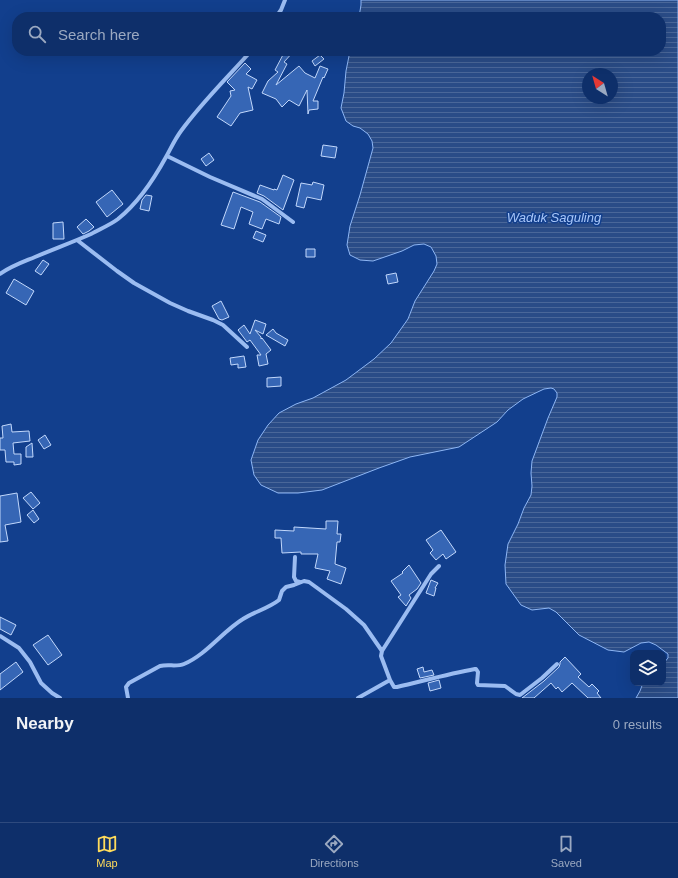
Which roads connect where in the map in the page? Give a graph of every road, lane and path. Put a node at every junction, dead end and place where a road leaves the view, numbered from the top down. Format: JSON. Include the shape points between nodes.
{"nodes":[{"id":1,"x":285,"y":0,"type":"edge"},
{"id":2,"x":280,"y":12,"type":"edge"},
{"id":3,"x":246,"y":56,"type":"edge"},
{"id":4,"x":167,"y":156,"type":"junction"},
{"id":5,"x":293,"y":222,"type":"dead end"},
{"id":6,"x":77,"y":240,"type":"junction"},
{"id":7,"x":0,"y":274,"type":"edge"},
{"id":8,"x":247,"y":347,"type":"dead end"},
{"id":9,"x":295,"y":557,"type":"dead end"},
{"id":10,"x":439,"y":566,"type":"dead end"},
{"id":11,"x":300,"y":582,"type":"junction"},
{"id":12,"x":0,"y":636,"type":"edge"},
{"id":13,"x":382,"y":652,"type":"junction"},
{"id":14,"x":557,"y":664,"type":"dead end"},
{"id":15,"x":390,"y":680,"type":"junction"},
{"id":16,"x":60,"y":698,"type":"edge"},
{"id":17,"x":128,"y":698,"type":"edge"},
{"id":18,"x":358,"y":698,"type":"edge"}],
"edges":[{"from":1,"to":2,"type":"street"},
{"from":3,"to":4,"type":"street","via":[[180,131]]},
{"from":4,"to":5,"type":"street","via":[[262,199]]},
{"from":4,"to":6,"type":"street","via":[[152,181],[129,210],[112,223]]},
{"from":6,"to":7,"type":"street"},
{"from":6,"to":8,"type":"street","via":[[134,283],[170,303],[223,325]]},
{"from":9,"to":11,"type":"street","via":[[294,577]]},
{"from":10,"to":13,"type":"street","via":[[431,574]]},
{"from":11,"to":13,"type":"street","via":[[309,582],[351,613],[364,625]]},
{"from":11,"to":17,"type":"street","via":[[283,589],[279,600],[240,620],[191,660],[182,665],[160,666],[129,683],[126,687]]},
{"from":12,"to":16,"type":"street","via":[[19,648],[41,683]]},
{"from":13,"to":15,"type":"street","via":[[381,656]]},
{"from":14,"to":15,"type":"street","via":[[520,695],[505,686],[478,685],[476,669],[397,688]]},
{"from":15,"to":18,"type":"street"}]}
